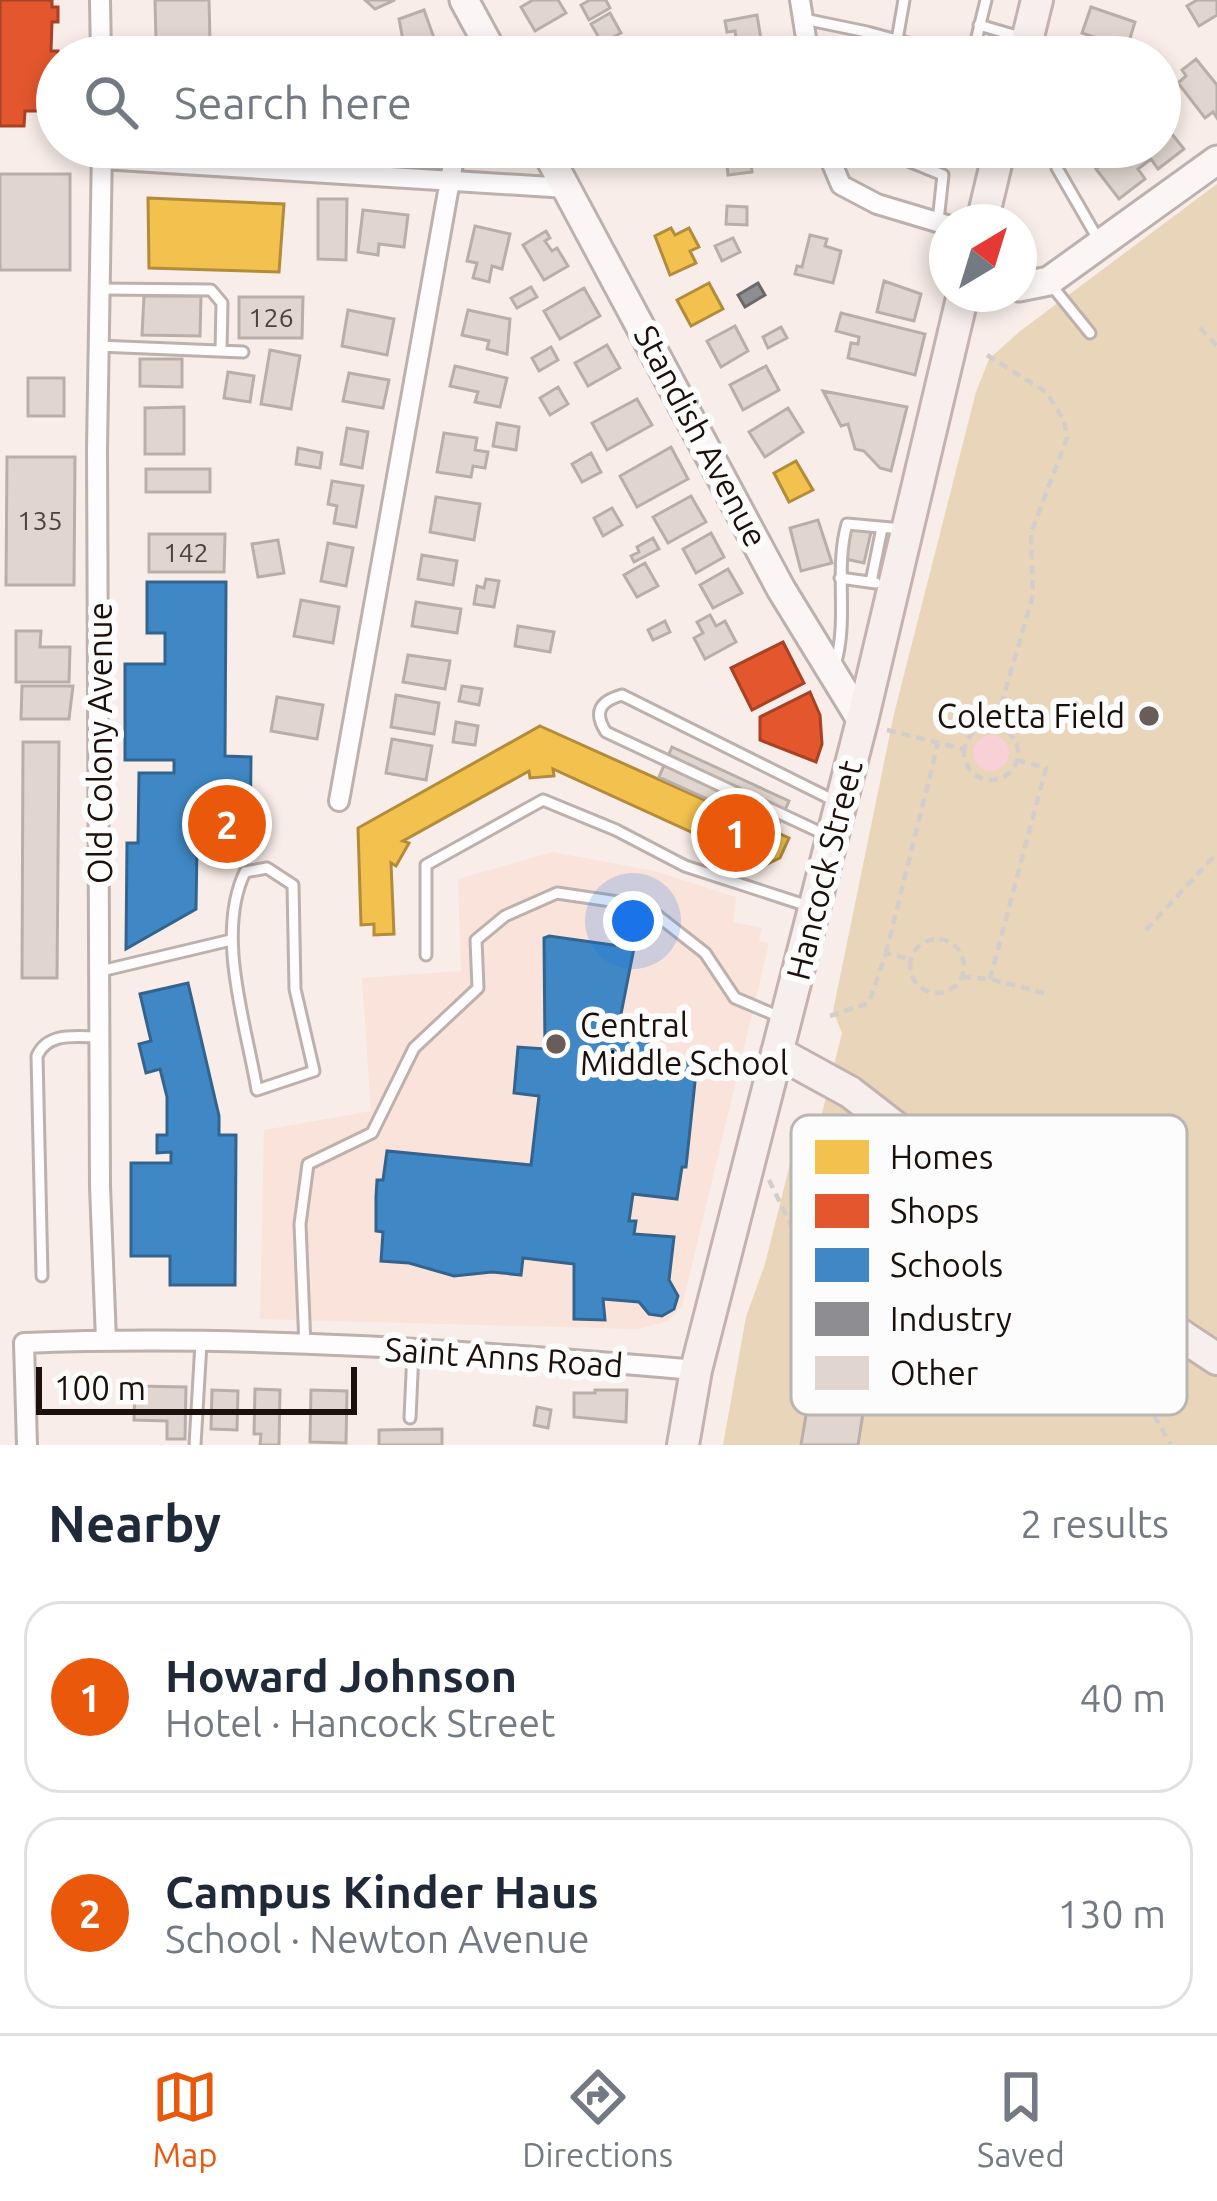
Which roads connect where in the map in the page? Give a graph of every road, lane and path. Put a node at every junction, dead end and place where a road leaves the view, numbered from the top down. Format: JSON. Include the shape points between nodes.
{"nodes":[{"id":1,"x":100,"y":0,"type":"edge"},
{"id":2,"x":464,"y":0,"type":"edge"},
{"id":3,"x":904,"y":0,"type":"edge"},
{"id":4,"x":986,"y":0,"type":"edge"},
{"id":5,"x":1037,"y":0,"type":"edge"},
{"id":6,"x":802,"y":10,"type":"edge"},
{"id":7,"x":980,"y":25,"type":"junction"},
{"id":8,"x":867,"y":32,"type":"junction"},
{"id":9,"x":101,"y":36,"type":"edge"},
{"id":10,"x":480,"y":36,"type":"edge"},
{"id":11,"x":867,"y":36,"type":"edge"},
{"id":12,"x":882,"y":36,"type":"edge"},
{"id":13,"x":898,"y":36,"type":"edge"},
{"id":14,"x":977,"y":36,"type":"edge"},
{"id":15,"x":1002,"y":36,"type":"edge"},
{"id":16,"x":1028,"y":36,"type":"edge"},
{"id":17,"x":1217,"y":160,"type":"edge"},
{"id":18,"x":102,"y":168,"type":"edge"},
{"id":19,"x":287,"y":168,"type":"edge"},
{"id":20,"x":451,"y":168,"type":"edge"},
{"id":21,"x":556,"y":168,"type":"edge"},
{"id":22,"x":834,"y":168,"type":"edge"},
{"id":23,"x":924,"y":168,"type":"edge"},
{"id":24,"x":995,"y":168,"type":"edge"},
{"id":25,"x":1057,"y":168,"type":"edge"},
{"id":26,"x":448,"y":181,"type":"junction"},
{"id":27,"x":567,"y":188,"type":"junction"},
{"id":28,"x":942,"y":204,"type":"edge"},
{"id":29,"x":986,"y":204,"type":"edge"},
{"id":30,"x":929,"y":220,"type":"edge"},
{"id":31,"x":1101,"y":244,"type":"junction"},
{"id":32,"x":1049,"y":281,"type":"junction"},
{"id":33,"x":1037,"y":283,"type":"edge"},
{"id":34,"x":99,"y":290,"type":"junction"},
{"id":35,"x":958,"y":312,"type":"edge"},
{"id":36,"x":1200,"y":328,"type":"dead end"},
{"id":37,"x":1090,"y":333,"type":"dead end"},
{"id":38,"x":98,"y":346,"type":"junction"},
{"id":39,"x":1217,"y":346,"type":"edge"},
{"id":40,"x":221,"y":351,"type":"junction"},
{"id":41,"x":243,"y":352,"type":"dead end"},
{"id":42,"x":987,"y":355,"type":"dead end"},
{"id":43,"x":895,"y":528,"type":"junction"},
{"id":44,"x":840,"y":578,"type":"junction"},
{"id":45,"x":882,"y":584,"type":"junction"},
{"id":46,"x":832,"y":672,"type":"junction"},
{"id":47,"x":874,"y":726,"type":"junction"},
{"id":48,"x":995,"y":726,"type":"junction"},
{"id":49,"x":938,"y":743,"type":"junction"},
{"id":50,"x":964,"y":750,"type":"junction"},
{"id":51,"x":1017,"y":760,"type":"junction"},
{"id":52,"x":339,"y":801,"type":"dead end"},
{"id":53,"x":840,"y":803,"type":"junction"},
{"id":54,"x":830,"y":837,"type":"junction"},
{"id":55,"x":1217,"y":853,"type":"edge"},
{"id":56,"x":813,"y":908,"type":"junction"},
{"id":57,"x":1146,"y":930,"type":"dead end"},
{"id":58,"x":231,"y":940,"type":"junction"},
{"id":59,"x":886,"y":953,"type":"junction"},
{"id":60,"x":426,"y":956,"type":"dead end"},
{"id":61,"x":912,"y":959,"type":"junction"},
{"id":62,"x":101,"y":971,"type":"junction"},
{"id":63,"x":962,"y":977,"type":"junction"},
{"id":64,"x":990,"y":979,"type":"junction"},
{"id":65,"x":1048,"y":994,"type":"dead end"},
{"id":66,"x":830,"y":1016,"type":"dead end"},
{"id":67,"x":785,"y":1020,"type":"junction"},
{"id":68,"x":100,"y":1037,"type":"junction"},
{"id":69,"x":777,"y":1052,"type":"junction"},
{"id":70,"x":879,"y":1115,"type":"edge"},
{"id":71,"x":754,"y":1148,"type":"junction"},
{"id":72,"x":791,"y":1224,"type":"edge"},
{"id":73,"x":42,"y":1276,"type":"dead end"},
{"id":74,"x":1187,"y":1339,"type":"edge"},
{"id":75,"x":106,"y":1340,"type":"junction"},
{"id":76,"x":201,"y":1343,"type":"junction"},
{"id":77,"x":305,"y":1346,"type":"junction"},
{"id":78,"x":413,"y":1351,"type":"junction"},
{"id":79,"x":1217,"y":1359,"type":"edge"},
{"id":80,"x":696,"y":1370,"type":"junction"},
{"id":81,"x":1153,"y":1415,"type":"edge"},
{"id":82,"x":410,"y":1418,"type":"dead end"},
{"id":83,"x":27,"y":1445,"type":"edge"},
{"id":84,"x":195,"y":1445,"type":"edge"},
{"id":85,"x":683,"y":1445,"type":"edge"},
{"id":86,"x":1171,"y":1445,"type":"edge"}],
"edges":[{"from":1,"to":9,"type":"street"},
{"from":2,"to":10,"type":"street"},
{"from":3,"to":13,"type":"lane"},
{"from":4,"to":7,"type":"lane"},
{"from":5,"to":16,"type":"main road"},
{"from":6,"to":8,"type":"lane"},
{"from":7,"to":14,"type":"lane"},
{"from":7,"to":15,"type":"lane"},
{"from":8,"to":11,"type":"lane"},
{"from":8,"to":12,"type":"lane"},
{"from":17,"to":31,"type":"street"},
{"from":18,"to":34,"type":"street","name":"Old Colony Avenue"},
{"from":19,"to":26,"type":"street"},
{"from":20,"to":26,"type":"street"},
{"from":21,"to":27,"type":"street","name":"Standish Avenue"},
{"from":22,"to":30,"type":"street","via":[[841,185]]},
{"from":23,"to":28,"type":"lane","via":[[943,176]]},
{"from":24,"to":29,"type":"main road"},
{"from":25,"to":31,"type":"lane"},
{"from":26,"to":27,"type":"street"},
{"from":26,"to":52,"type":"street"},
{"from":27,"to":46,"type":"street","name":"Standish Avenue"},
{"from":31,"to":32,"type":"street"},
{"from":32,"to":33,"type":"street"},
{"from":32,"to":37,"type":"lane"},
{"from":34,"to":38,"type":"street","name":"Old Colony Avenue"},
{"from":34,"to":40,"type":"lane","via":[[212,290],[222,302]]},
{"from":35,"to":43,"type":"main road","name":"Hancock Street"},
{"from":36,"to":39,"type":"path"},
{"from":38,"to":40,"type":"lane"},
{"from":38,"to":62,"type":"street","name":"Old Colony Avenue"},
{"from":40,"to":41,"type":"lane"},
{"from":42,"to":48,"type":"path","via":[[1046,392],[1067,438],[1031,532],[1033,595]]},
{"from":43,"to":44,"type":"lane","via":[[847,524]]},
{"from":43,"to":45,"type":"main road","name":"Hancock Street"},
{"from":44,"to":45,"type":"lane"},
{"from":44,"to":46,"type":"lane","via":[[842,644]]},
{"from":45,"to":47,"type":"main road","name":"Hancock Street"},
{"from":46,"to":47,"type":"street","name":"Standish Avenue"},
{"from":47,"to":49,"type":"path"},
{"from":47,"to":53,"type":"main road","name":"Hancock Street"},
{"from":48,"to":50,"type":"path","via":[[971,734]]},
{"from":48,"to":51,"type":"path","via":[[1011,735]]},
{"from":49,"to":50,"type":"path"},
{"from":49,"to":59,"type":"path"},
{"from":50,"to":51,"type":"path","via":[[982,778],[1000,779]]},
{"from":51,"to":64,"type":"path","via":[[1046,768]]},
{"from":53,"to":54,"type":"main road","name":"Hancock Street"},
{"from":53,"to":54,"type":"lane","via":[[622,695],[599,708],[606,732]]},
{"from":54,"to":56,"type":"main road","name":"Hancock Street"},
{"from":55,"to":57,"type":"path"},
{"from":56,"to":60,"type":"lane","via":[[685,866],[543,800],[426,865]]},
{"from":56,"to":67,"type":"main road","name":"Hancock Street"},
{"from":58,"to":58,"type":"lane","via":[[257,1090],[314,1071],[296,989],[293,885],[267,868],[245,872]]},
{"from":58,"to":62,"type":"lane"},
{"from":59,"to":61,"type":"path"},
{"from":59,"to":66,"type":"path","via":[[869,1003]]},
{"from":61,"to":63,"type":"path","via":[[916,982],[929,992],[945,992]]},
{"from":61,"to":63,"type":"path","via":[[921,945],[946,941],[963,959]]},
{"from":62,"to":68,"type":"street","name":"Old Colony Avenue"},
{"from":63,"to":64,"type":"path"},
{"from":64,"to":65,"type":"path"},
{"from":67,"to":69,"type":"main road","name":"Hancock Street"},
{"from":67,"to":77,"type":"lane","via":[[735,998],[705,953],[645,906],[557,892],[505,916],[476,940],[478,988],[414,1048],[372,1132],[308,1164],[300,1223]]},
{"from":68,"to":73,"type":"lane","via":[[52,1038],[37,1056]]},
{"from":68,"to":75,"type":"street","name":"Old Colony Avenue"},
{"from":69,"to":70,"type":"main road"},
{"from":69,"to":71,"type":"main road","name":"Hancock Street"},
{"from":71,"to":72,"type":"path"},
{"from":71,"to":80,"type":"main road","name":"Hancock Street"},
{"from":74,"to":79,"type":"main road"},
{"from":75,"to":76,"type":"street","name":"Saint Anns Road"},
{"from":75,"to":83,"type":"street","name":"Saint Anns Road","via":[[23,1343]]},
{"from":76,"to":77,"type":"street","name":"Saint Anns Road"},
{"from":76,"to":84,"type":"lane"},
{"from":77,"to":78,"type":"street","name":"Saint Anns Road"},
{"from":78,"to":80,"type":"street","name":"Saint Anns Road"},
{"from":78,"to":82,"type":"lane"},
{"from":80,"to":85,"type":"main road","name":"Hancock Street"},
{"from":81,"to":86,"type":"path"}]}
